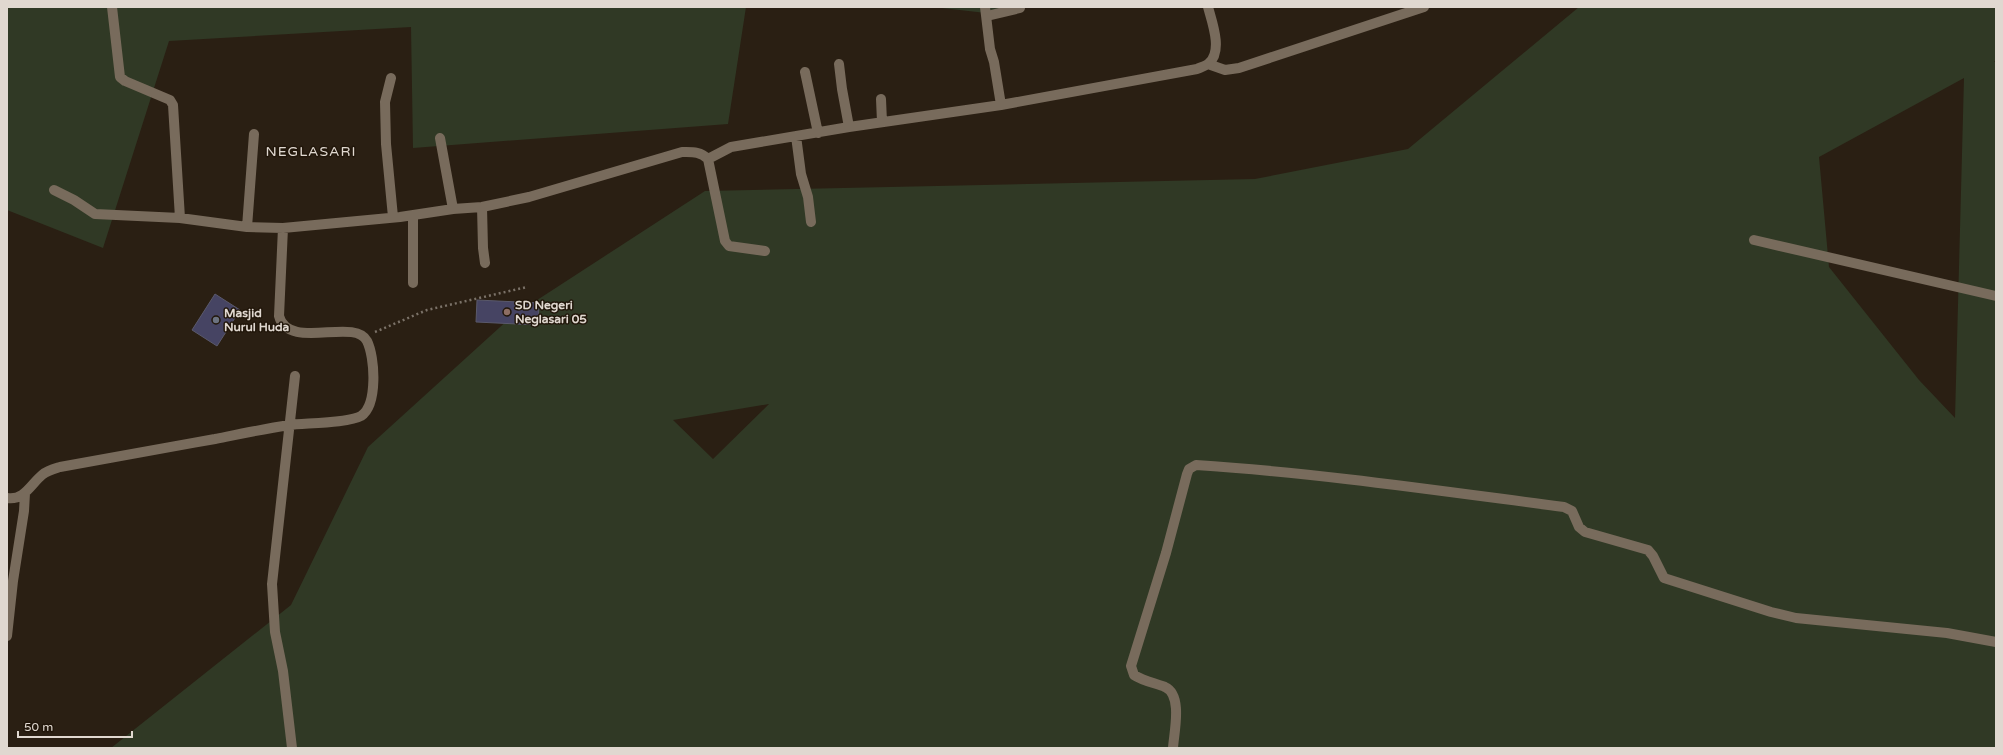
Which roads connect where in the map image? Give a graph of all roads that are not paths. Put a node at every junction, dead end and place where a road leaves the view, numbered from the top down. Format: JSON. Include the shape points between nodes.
{"nodes":[{"id":1,"x":112,"y":7,"type":"edge"},
{"id":2,"x":1208,"y":7,"type":"edge"},
{"id":3,"x":1424,"y":7,"type":"edge"},
{"id":4,"x":1020,"y":8,"type":"edge"},
{"id":5,"x":986,"y":11,"type":"edge"},
{"id":6,"x":839,"y":64,"type":"dead end"},
{"id":7,"x":1208,"y":64,"type":"junction"},
{"id":8,"x":805,"y":72,"type":"dead end"},
{"id":9,"x":391,"y":78,"type":"dead end"},
{"id":10,"x":881,"y":99,"type":"dead end"},
{"id":11,"x":1001,"y":105,"type":"junction"},
{"id":12,"x":882,"y":122,"type":"junction"},
{"id":13,"x":850,"y":127,"type":"junction"},
{"id":14,"x":818,"y":133,"type":"junction"},
{"id":15,"x":254,"y":134,"type":"dead end"},
{"id":16,"x":796,"y":136,"type":"junction"},
{"id":17,"x":440,"y":138,"type":"dead end"},
{"id":18,"x":708,"y":159,"type":"junction"},
{"id":19,"x":54,"y":190,"type":"dead end"},
{"id":20,"x":482,"y":207,"type":"junction"},
{"id":21,"x":452,"y":209,"type":"junction"},
{"id":22,"x":413,"y":216,"type":"junction"},
{"id":23,"x":393,"y":217,"type":"junction"},
{"id":24,"x":180,"y":218,"type":"junction"},
{"id":25,"x":812,"y":222,"type":"dead end"},
{"id":26,"x":247,"y":227,"type":"junction"},
{"id":27,"x":283,"y":228,"type":"junction"},
{"id":28,"x":1754,"y":240,"type":"dead end"},
{"id":29,"x":765,"y":251,"type":"dead end"},
{"id":30,"x":485,"y":263,"type":"dead end"},
{"id":31,"x":413,"y":284,"type":"dead end"},
{"id":32,"x":1996,"y":296,"type":"edge"},
{"id":33,"x":295,"y":376,"type":"dead end"},
{"id":34,"x":290,"y":425,"type":"junction"},
{"id":35,"x":25,"y":493,"type":"junction"},
{"id":36,"x":7,"y":498,"type":"edge"},
{"id":37,"x":8,"y":615,"type":"edge"},
{"id":38,"x":7,"y":636,"type":"edge"},
{"id":39,"x":1996,"y":642,"type":"edge"},
{"id":40,"x":292,"y":748,"type":"edge"},
{"id":41,"x":1173,"y":748,"type":"edge"}],
"edges":[{"from":1,"to":24,"type":"street","via":[[120,77],[170,100],[173,105]]},
{"from":2,"to":7,"type":"street","via":[[1215,50]]},
{"from":3,"to":7,"type":"street","via":[[1239,68],[1224,70]]},
{"from":4,"to":5,"type":"street"},
{"from":5,"to":11,"type":"street","via":[[990,49]]},
{"from":6,"to":13,"type":"street"},
{"from":7,"to":11,"type":"street","via":[[1182,72]]},
{"from":8,"to":14,"type":"street"},
{"from":9,"to":23,"type":"street","via":[[385,102]]},
{"from":10,"to":12,"type":"street"},
{"from":11,"to":12,"type":"street"},
{"from":12,"to":13,"type":"street"},
{"from":13,"to":14,"type":"street"},
{"from":14,"to":16,"type":"street"},
{"from":15,"to":26,"type":"street"},
{"from":16,"to":18,"type":"street","via":[[731,147]]},
{"from":16,"to":25,"type":"street","via":[[801,174]]},
{"from":17,"to":21,"type":"street"},
{"from":18,"to":20,"type":"street","via":[[703,154],[682,152],[529,197]]},
{"from":18,"to":29,"type":"street","via":[[725,241],[729,246]]},
{"from":19,"to":24,"type":"street","via":[[95,214]]},
{"from":20,"to":21,"type":"street"},
{"from":20,"to":30,"type":"street"},
{"from":21,"to":22,"type":"street"},
{"from":22,"to":23,"type":"street"},
{"from":22,"to":31,"type":"street"},
{"from":23,"to":27,"type":"street"},
{"from":24,"to":26,"type":"street"},
{"from":26,"to":27,"type":"street"},
{"from":27,"to":34,"type":"street","via":[[279,316],[281,323],[296,332],[355,333],[364,336],[370,347],[374,372],[369,408],[361,416]]},
{"from":28,"to":32,"type":"street"},
{"from":33,"to":34,"type":"street"},
{"from":34,"to":35,"type":"street","via":[[60,467],[42,475]]},
{"from":34,"to":40,"type":"street","via":[[272,584],[275,632],[283,671]]},
{"from":35,"to":36,"type":"street","via":[[16,498]]},
{"from":35,"to":37,"type":"street"},
{"from":37,"to":38,"type":"street"},
{"from":39,"to":41,"type":"street","via":[[1947,633],[1796,618],[1771,612],[1664,578],[1648,550],[1585,532],[1579,526],[1575,514],[1564,508],[1348,478],[1196,464],[1189,468],[1187,474],[1131,666],[1134,675],[1165,687],[1174,696],[1176,713]]}]}
